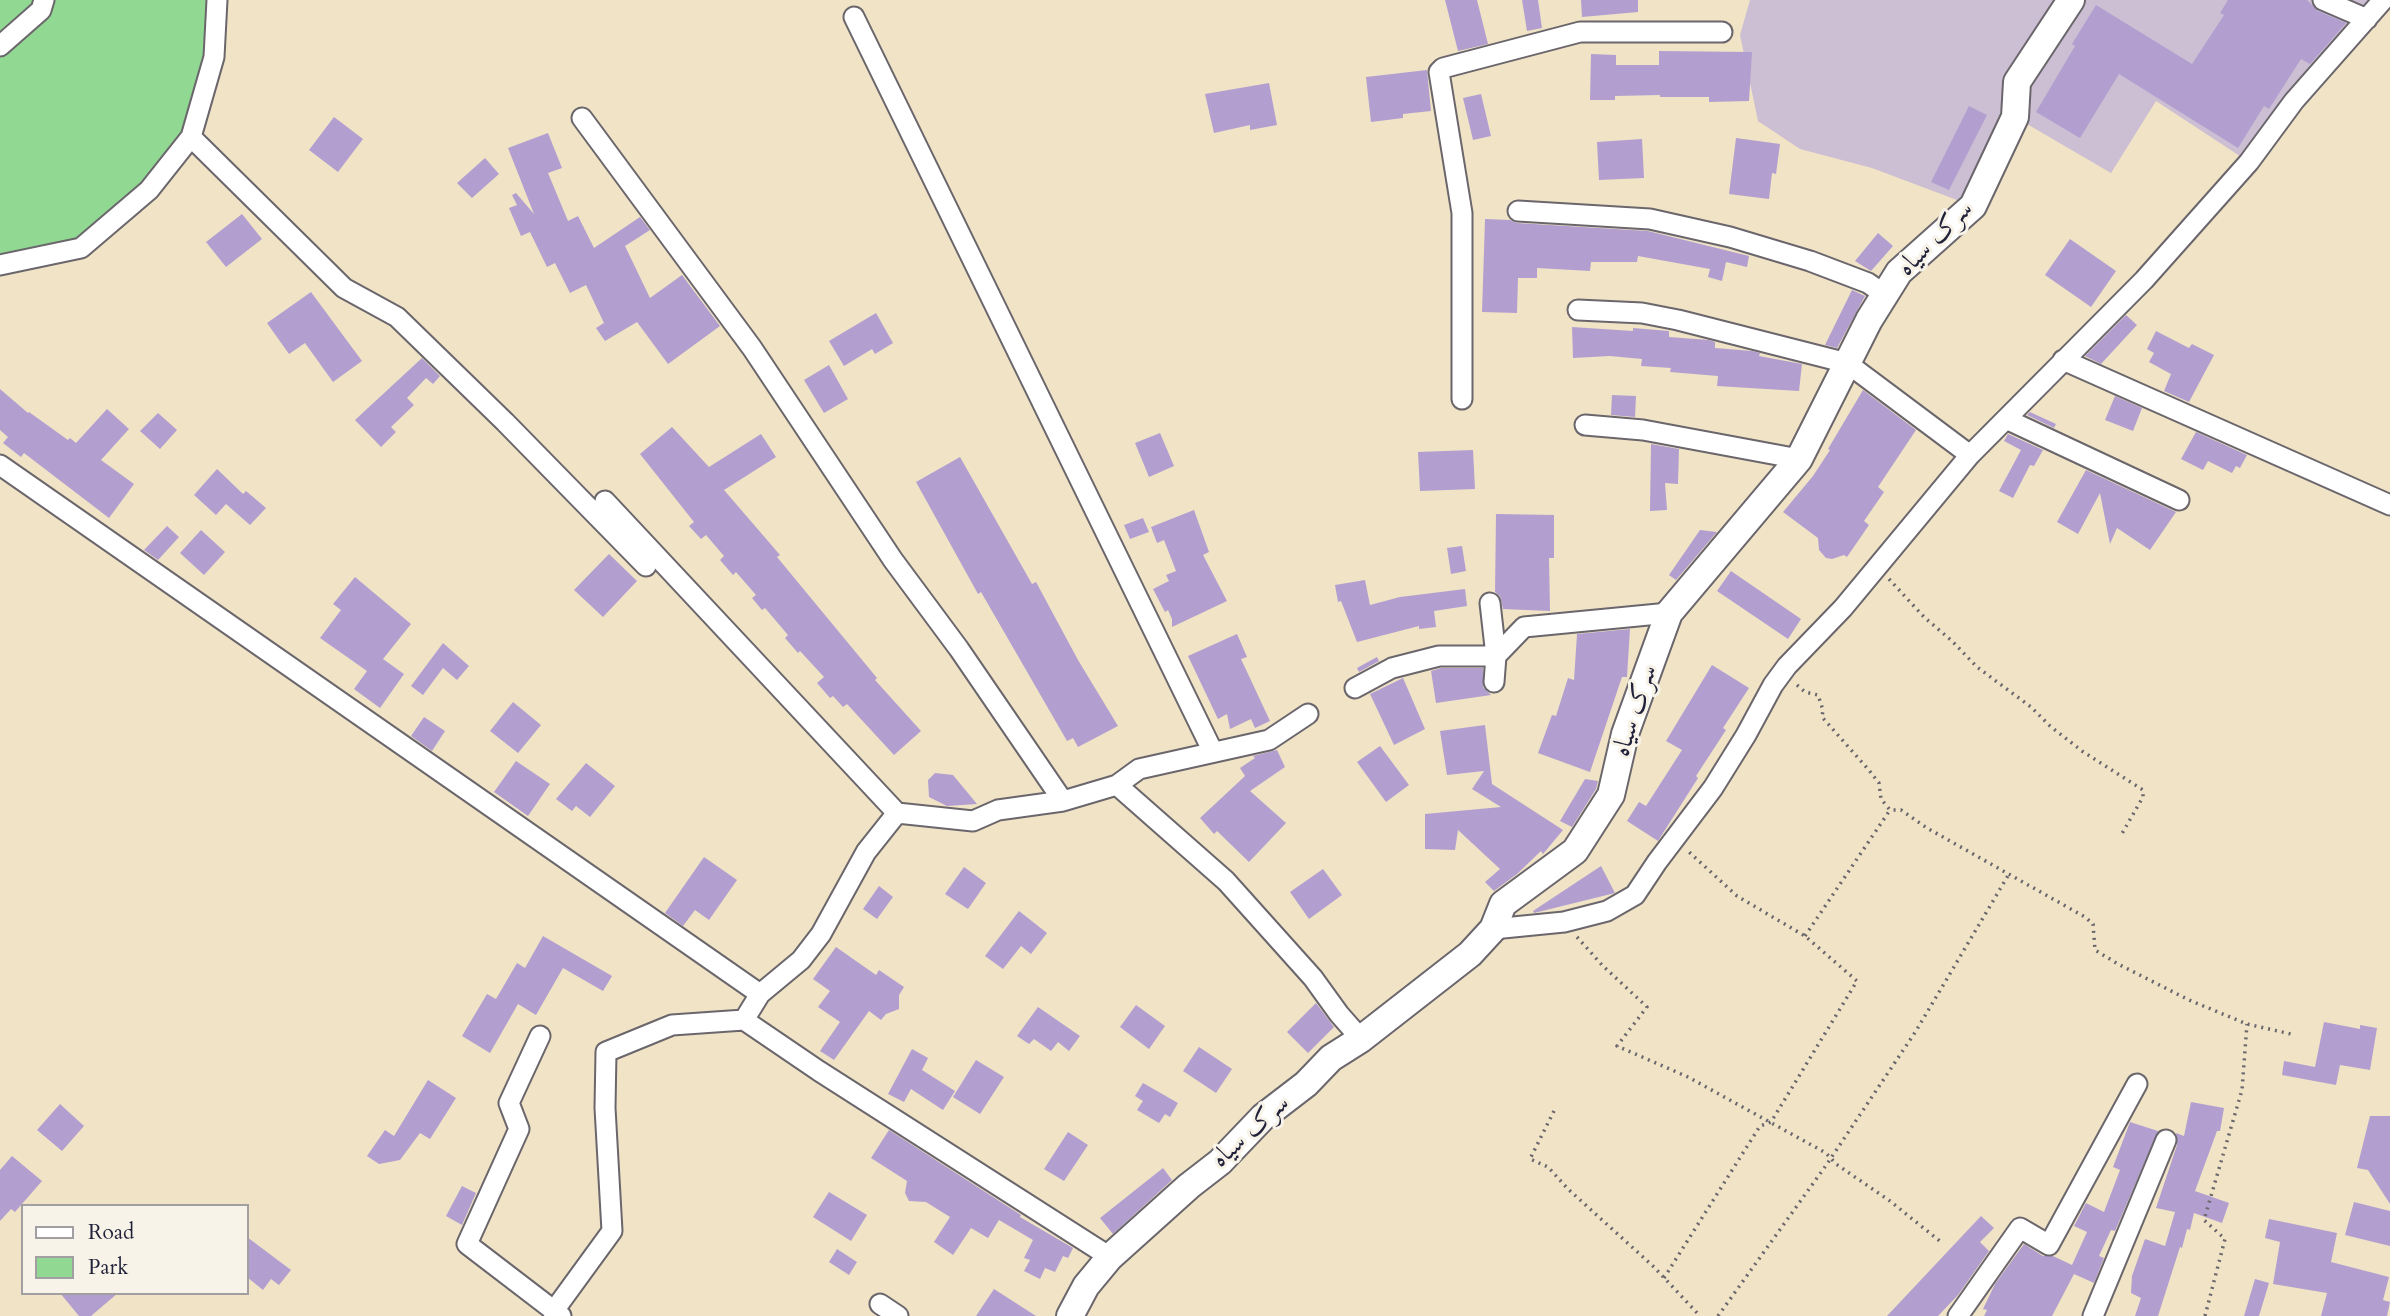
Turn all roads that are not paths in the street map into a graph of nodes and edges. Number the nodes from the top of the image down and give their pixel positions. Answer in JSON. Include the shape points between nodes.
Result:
{"nodes":[{"id":1,"x":44,"y":0,"type":"edge"},
{"id":2,"x":217,"y":0,"type":"edge"},
{"id":3,"x":2071,"y":0,"type":"edge"},
{"id":4,"x":2323,"y":0,"type":"edge"},
{"id":5,"x":2383,"y":0,"type":"edge"},
{"id":6,"x":854,"y":18,"type":"dead end"},
{"id":7,"x":2367,"y":19,"type":"junction"},
{"id":8,"x":1721,"y":32,"type":"dead end"},
{"id":9,"x":0,"y":46,"type":"edge"},
{"id":10,"x":582,"y":118,"type":"dead end"},
{"id":11,"x":191,"y":137,"type":"junction"},
{"id":12,"x":1518,"y":211,"type":"dead end"},
{"id":13,"x":0,"y":265,"type":"edge"},
{"id":14,"x":1885,"y":295,"type":"junction"},
{"id":15,"x":1578,"y":310,"type":"dead end"},
{"id":16,"x":2063,"y":360,"type":"junction"},
{"id":17,"x":1847,"y":363,"type":"junction"},
{"id":18,"x":1462,"y":399,"type":"dead end"},
{"id":19,"x":2006,"y":419,"type":"junction"},
{"id":20,"x":1584,"y":425,"type":"dead end"},
{"id":21,"x":1970,"y":455,"type":"junction"},
{"id":22,"x":1799,"y":459,"type":"junction"},
{"id":23,"x":0,"y":465,"type":"edge"},
{"id":24,"x":2179,"y":500,"type":"dead end"},
{"id":25,"x":605,"y":502,"type":"dead end"},
{"id":26,"x":2390,"y":505,"type":"edge"},
{"id":27,"x":646,"y":566,"type":"dead end"},
{"id":28,"x":1490,"y":603,"type":"dead end"},
{"id":29,"x":1669,"y":612,"type":"junction"},
{"id":30,"x":1496,"y":656,"type":"junction"},
{"id":31,"x":1494,"y":682,"type":"dead end"},
{"id":32,"x":1355,"y":688,"type":"dead end"},
{"id":33,"x":1308,"y":714,"type":"dead end"},
{"id":34,"x":1213,"y":752,"type":"junction"},
{"id":35,"x":1116,"y":785,"type":"junction"},
{"id":36,"x":1063,"y":801,"type":"junction"},
{"id":37,"x":897,"y":813,"type":"junction"},
{"id":38,"x":1493,"y":929,"type":"junction"},
{"id":39,"x":760,"y":994,"type":"junction"},
{"id":40,"x":744,"y":1020,"type":"junction"},
{"id":41,"x":540,"y":1035,"type":"dead end"},
{"id":42,"x":1361,"y":1039,"type":"junction"},
{"id":43,"x":2137,"y":1084,"type":"dead end"},
{"id":44,"x":2165,"y":1140,"type":"dead end"},
{"id":45,"x":1110,"y":1257,"type":"junction"},
{"id":46,"x":880,"y":1304,"type":"dead end"},
{"id":47,"x":557,"y":1314,"type":"edge"},
{"id":48,"x":898,"y":1316,"type":"edge"},
{"id":49,"x":1070,"y":1316,"type":"edge"},
{"id":50,"x":1958,"y":1316,"type":"edge"},
{"id":51,"x":2093,"y":1316,"type":"edge"}],
"edges":[{"from":1,"to":9,"type":"street","via":[[41,10]]},
{"from":2,"to":11,"type":"street","via":[[214,57]]},
{"from":3,"to":14,"type":"street","name":"سرک سیاه","via":[[2017,82],[2015,117],[1973,206],[1899,272]]},
{"from":4,"to":7,"type":"street"},
{"from":5,"to":7,"type":"street"},
{"from":6,"to":34,"type":"street"},
{"from":7,"to":16,"type":"street","via":[[2144,280]]},
{"from":8,"to":18,"type":"street","via":[[1580,32],[1439,72],[1462,213]]},
{"from":10,"to":36,"type":"street","via":[[752,348],[893,560]]},
{"from":11,"to":13,"type":"street","via":[[149,190],[81,248]]},
{"from":11,"to":27,"type":"street","via":[[344,288],[397,317]]},
{"from":12,"to":14,"type":"street","via":[[1650,219],[1730,237],[1845,274]]},
{"from":14,"to":17,"type":"street","name":"سرک سیاه"},
{"from":15,"to":17,"type":"street","via":[[1678,320]]},
{"from":16,"to":19,"type":"street"},
{"from":16,"to":26,"type":"street"},
{"from":17,"to":21,"type":"street"},
{"from":17,"to":22,"type":"street","name":"سرک سیاه"},
{"from":19,"to":21,"type":"street"},
{"from":19,"to":24,"type":"street"},
{"from":20,"to":22,"type":"street","via":[[1643,430]]},
{"from":21,"to":38,"type":"street","via":[[1843,608],[1787,666],[1713,788],[1635,895],[1607,911],[1564,922]]},
{"from":22,"to":29,"type":"street","name":"سرک سیاه"},
{"from":23,"to":39,"type":"street"},
{"from":25,"to":37,"type":"street"},
{"from":28,"to":30,"type":"street"},
{"from":29,"to":30,"type":"street","via":[[1524,627]]},
{"from":29,"to":38,"type":"street","name":"سرک سیاه","via":[[1625,734],[1611,795],[1575,851],[1503,904]]},
{"from":30,"to":31,"type":"street"},
{"from":30,"to":32,"type":"street","via":[[1439,656],[1392,668]]},
{"from":33,"to":34,"type":"street","via":[[1269,740]]},
{"from":34,"to":35,"type":"street","via":[[1139,769]]},
{"from":35,"to":36,"type":"street"},
{"from":35,"to":42,"type":"street","via":[[1226,881]]},
{"from":36,"to":37,"type":"street","via":[[998,810],[973,821]]},
{"from":37,"to":39,"type":"street","via":[[866,852],[821,934],[801,960]]},
{"from":38,"to":42,"type":"street","name":"سرک سیاه","via":[[1471,954]]},
{"from":39,"to":40,"type":"street"},
{"from":40,"to":45,"type":"street"},
{"from":40,"to":47,"type":"street","via":[[672,1025],[606,1052],[612,1230]]},
{"from":41,"to":47,"type":"street","via":[[509,1103],[519,1129],[467,1244]]},
{"from":42,"to":45,"type":"street","name":"سرک سیاه","via":[[1331,1058],[1263,1117],[1220,1162]]},
{"from":43,"to":50,"type":"street","via":[[2049,1245],[2020,1228]]},
{"from":44,"to":51,"type":"street"},
{"from":45,"to":49,"type":"street","name":"سرک سیاه","via":[[1086,1286]]},
{"from":46,"to":48,"type":"street"}]}
